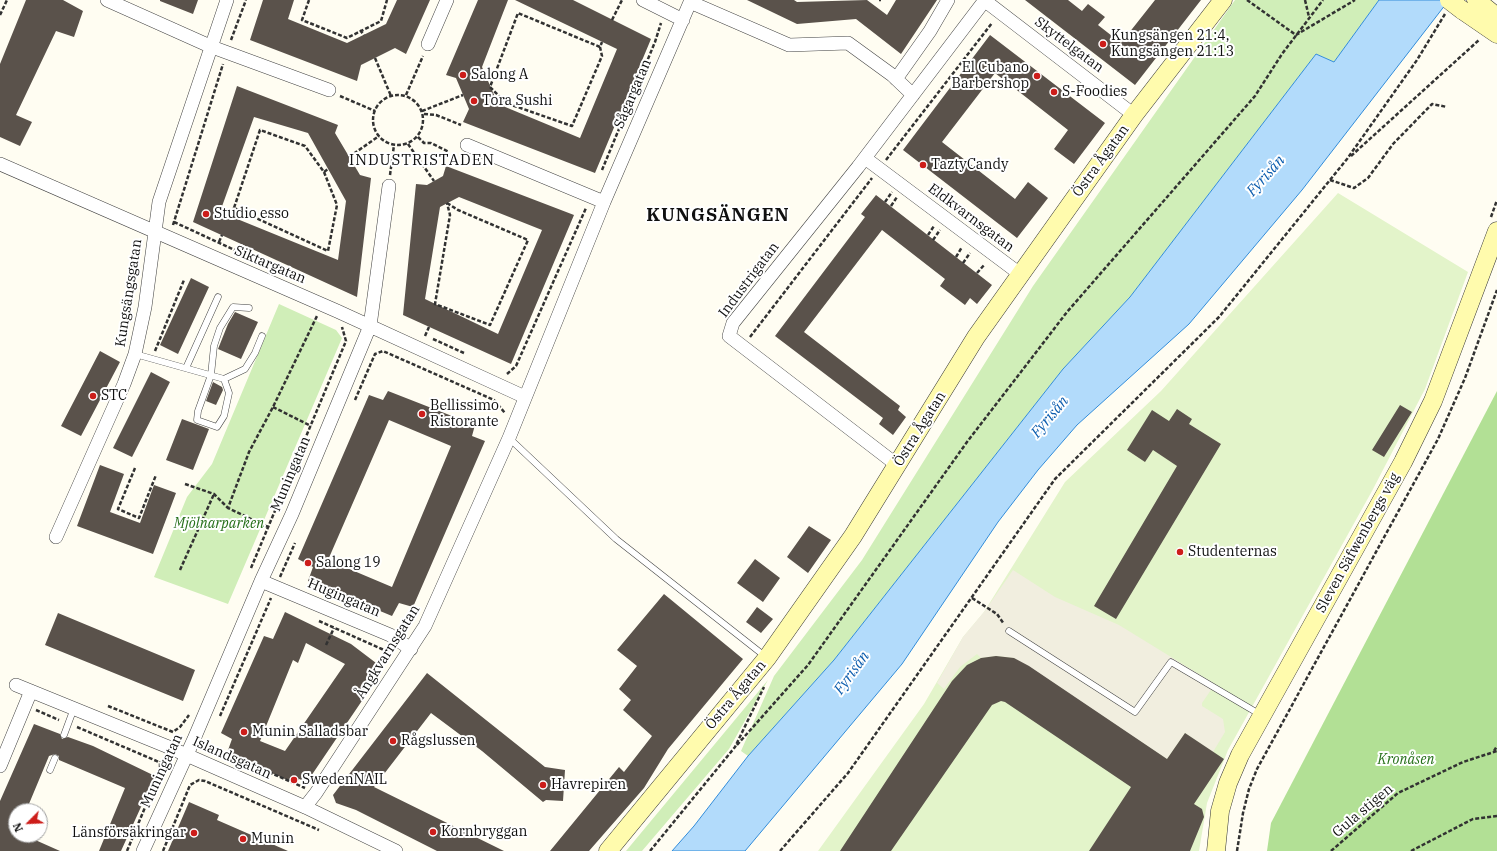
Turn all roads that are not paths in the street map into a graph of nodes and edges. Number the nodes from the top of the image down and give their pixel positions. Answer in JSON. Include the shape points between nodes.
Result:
{"nodes":[{"id":1,"x":107,"y":0,"type":"edge"},
{"id":2,"x":227,"y":0,"type":"edge"},
{"id":3,"x":447,"y":0,"type":"edge"},
{"id":4,"x":644,"y":0,"type":"edge"},
{"id":5,"x":948,"y":0,"type":"edge"},
{"id":6,"x":985,"y":0,"type":"edge"},
{"id":7,"x":1223,"y":0,"type":"edge"},
{"id":8,"x":691,"y":1,"type":"edge"},
{"id":9,"x":1458,"y":6,"type":"edge"},
{"id":10,"x":1497,"y":17,"type":"edge"},
{"id":11,"x":683,"y":20,"type":"junction"},
{"id":12,"x":1490,"y":35,"type":"edge"},
{"id":13,"x":428,"y":44,"type":"road end"},
{"id":14,"x":212,"y":47,"type":"junction"},
{"id":15,"x":896,"y":79,"type":"junction"},
{"id":16,"x":329,"y":90,"type":"road end"},
{"id":17,"x":913,"y":95,"type":"junction"},
{"id":18,"x":1134,"y":115,"type":"junction"},
{"id":19,"x":467,"y":145,"type":"dead end"},
{"id":20,"x":865,"y":158,"type":"junction"},
{"id":21,"x":0,"y":164,"type":"edge"},
{"id":22,"x":389,"y":186,"type":"road end"},
{"id":23,"x":604,"y":202,"type":"junction"},
{"id":24,"x":1497,"y":231,"type":"edge"},
{"id":25,"x":155,"y":232,"type":"junction"},
{"id":26,"x":1020,"y":274,"type":"junction"},
{"id":27,"x":218,"y":296,"type":"dead end"},
{"id":28,"x":249,"y":308,"type":"dead end"},
{"id":29,"x":370,"y":326,"type":"junction"},
{"id":30,"x":262,"y":336,"type":"dead end"},
{"id":31,"x":135,"y":354,"type":"junction"},
{"id":32,"x":186,"y":368,"type":"junction"},
{"id":33,"x":211,"y":375,"type":"junction"},
{"id":34,"x":224,"y":379,"type":"junction"},
{"id":35,"x":525,"y":397,"type":"junction"},
{"id":36,"x":509,"y":438,"type":"junction"},
{"id":37,"x":897,"y":465,"type":"junction"},
{"id":38,"x":56,"y":537,"type":"dead end"},
{"id":39,"x":261,"y":581,"type":"junction"},
{"id":40,"x":1009,"y":631,"type":"road end"},
{"id":41,"x":411,"y":650,"type":"junction"},
{"id":42,"x":767,"y":658,"type":"junction"},
{"id":43,"x":16,"y":685,"type":"dead end"},
{"id":44,"x":31,"y":691,"type":"junction"},
{"id":45,"x":74,"y":708,"type":"junction"},
{"id":46,"x":1261,"y":715,"type":"junction"},
{"id":47,"x":64,"y":735,"type":"dead end"},
{"id":48,"x":186,"y":755,"type":"junction"},
{"id":49,"x":55,"y":758,"type":"dead end"},
{"id":50,"x":0,"y":766,"type":"edge"},
{"id":51,"x":50,"y":770,"type":"dead end"},
{"id":52,"x":305,"y":807,"type":"junction"},
{"id":53,"x":143,"y":851,"type":"edge"},
{"id":54,"x":396,"y":851,"type":"edge"},
{"id":55,"x":608,"y":851,"type":"edge"},
{"id":56,"x":1216,"y":851,"type":"edge"}],
"edges":[{"from":1,"to":14,"type":"street"},
{"from":2,"to":14,"type":"street","name":"Kungsängsgatan"},
{"from":3,"to":13,"type":"street"},
{"from":4,"to":11,"type":"street"},
{"from":5,"to":15,"type":"street","via":[[930,31]]},
{"from":6,"to":17,"type":"street","name":"Industrigatan"},
{"from":6,"to":18,"type":"street","name":"Skyttelgatan"},
{"from":7,"to":18,"type":"street","name":"Östra Ågatan"},
{"from":8,"to":11,"type":"street","name":"Sågargatan"},
{"from":8,"to":15,"type":"street","via":[[789,45],[848,43]]},
{"from":9,"to":10,"type":"street"},
{"from":9,"to":12,"type":"street"},
{"from":11,"to":23,"type":"street","name":"Sågargatan"},
{"from":14,"to":16,"type":"street"},
{"from":14,"to":25,"type":"street","name":"Kungsängsgatan","via":[[159,202]]},
{"from":15,"to":17,"type":"street"},
{"from":17,"to":20,"type":"street","name":"Industrigatan"},
{"from":18,"to":26,"type":"street","name":"Östra Ågatan"},
{"from":19,"to":23,"type":"street"},
{"from":20,"to":26,"type":"street","name":"Eldkvarnsgatan"},
{"from":20,"to":37,"type":"street","name":"Industrigatan","via":[[733,323],[729,336]]},
{"from":21,"to":25,"type":"street","name":"Siktargatan"},
{"from":22,"to":29,"type":"street","name":"Muningatan"},
{"from":23,"to":35,"type":"street","name":"Sågargatan"},
{"from":24,"to":46,"type":"street","name":"Sleven Säfwenbergs väg","via":[[1433,402],[1403,462]]},
{"from":25,"to":29,"type":"street","name":"Siktargatan"},
{"from":25,"to":31,"type":"street","name":"Kungsängsgatan","via":[[145,307]]},
{"from":26,"to":37,"type":"street","name":"Östra Ågatan","via":[[976,337]]},
{"from":27,"to":32,"type":"lane"},
{"from":28,"to":33,"type":"lane","via":[[233,307],[228,315],[214,346]]},
{"from":29,"to":35,"type":"street","name":"Siktargatan"},
{"from":29,"to":39,"type":"street","name":"Muningatan","via":[[292,514]]},
{"from":30,"to":34,"type":"lane","via":[[245,369]]},
{"from":31,"to":32,"type":"lane"},
{"from":31,"to":38,"type":"street","name":"Kungsängsgatan"},
{"from":32,"to":33,"type":"lane"},
{"from":33,"to":34,"type":"lane"},
{"from":33,"to":34,"type":"lane","via":[[198,410],[197,420],[210,426],[217,426],[224,416],[229,393]]},
{"from":35,"to":36,"type":"street","name":"Ångkvarnsgatan"},
{"from":36,"to":41,"type":"street","name":"Ångkvarnsgatan","via":[[425,626]]},
{"from":36,"to":42,"type":"lane","via":[[616,540]]},
{"from":37,"to":42,"type":"street","name":"Östra Ågatan","via":[[854,536]]},
{"from":39,"to":41,"type":"street","name":"Hugingatan","via":[[274,593],[390,634]]},
{"from":39,"to":48,"type":"street","name":"Muningatan"},
{"from":40,"to":46,"type":"lane","via":[[1135,712],[1171,662]]},
{"from":41,"to":52,"type":"street","name":"Ångkvarnsgatan"},
{"from":42,"to":55,"type":"street","name":"Östra Ågatan"},
{"from":43,"to":44,"type":"street","name":"Islandsgatan"},
{"from":44,"to":45,"type":"street","name":"Islandsgatan"},
{"from":44,"to":50,"type":"street"},
{"from":45,"to":47,"type":"lane"},
{"from":45,"to":48,"type":"street","name":"Islandsgatan"},
{"from":46,"to":56,"type":"street","name":"Sleven Säfwenbergs väg","via":[[1228,783],[1220,810]]},
{"from":48,"to":52,"type":"street","name":"Islandsgatan"},
{"from":48,"to":53,"type":"street","name":"Muningatan"},
{"from":49,"to":51,"type":"lane"},
{"from":52,"to":54,"type":"street","name":"Islandsgatan"}]}
